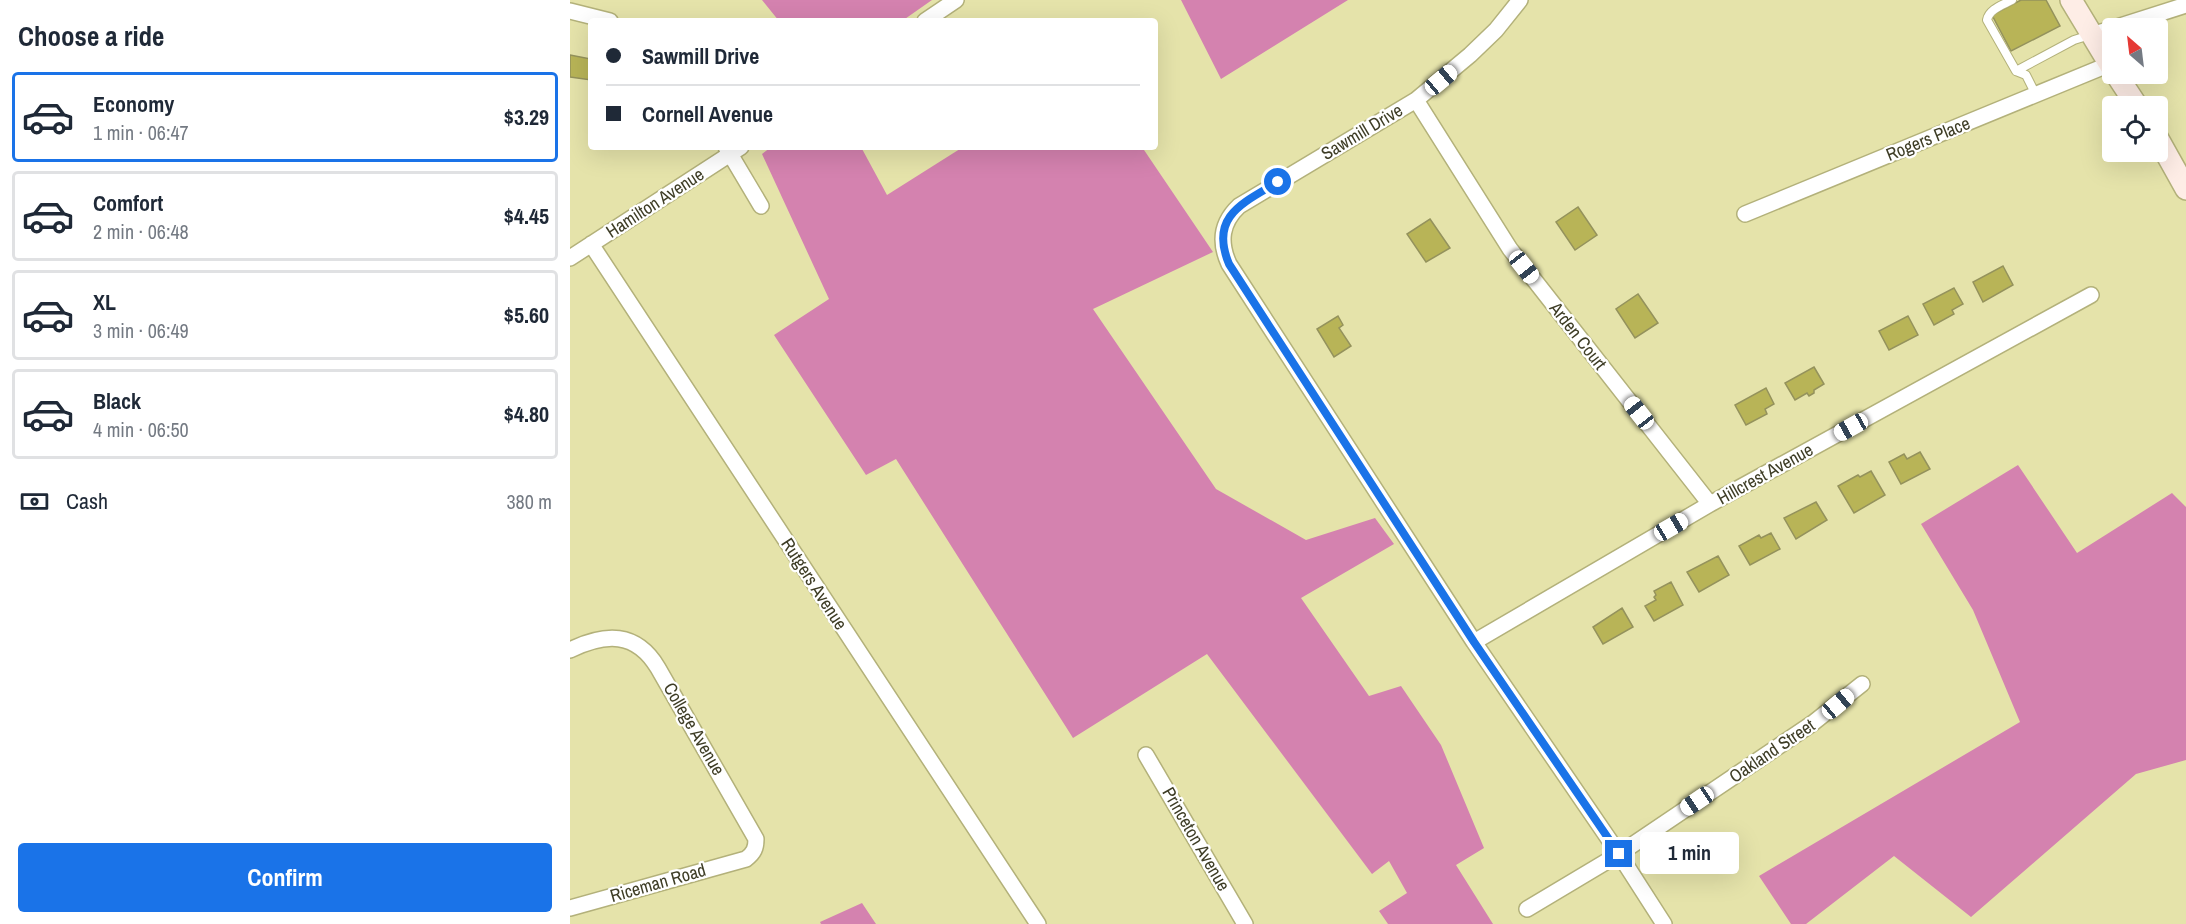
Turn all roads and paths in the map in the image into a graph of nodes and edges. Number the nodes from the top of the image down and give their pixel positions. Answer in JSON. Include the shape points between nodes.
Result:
{"nodes":[{"id":1,"x":956,"y":0,"type":"edge"},
{"id":2,"x":1520,"y":0,"type":"edge"},
{"id":3,"x":2012,"y":0,"type":"edge"},
{"id":4,"x":2072,"y":0,"type":"edge"},
{"id":5,"x":2186,"y":5,"type":"edge"},
{"id":6,"x":570,"y":11,"type":"edge"},
{"id":7,"x":598,"y":18,"type":"edge"},
{"id":8,"x":929,"y":18,"type":"edge"},
{"id":9,"x":2092,"y":35,"type":"junction"},
{"id":10,"x":2102,"y":51,"type":"edge"},
{"id":11,"x":2016,"y":71,"type":"junction"},
{"id":12,"x":2102,"y":72,"type":"edge"},
{"id":13,"x":2036,"y":95,"type":"junction"},
{"id":14,"x":1416,"y":100,"type":"junction"},
{"id":15,"x":732,"y":150,"type":"edge"},
{"id":16,"x":733,"y":150,"type":"edge"},
{"id":17,"x":2168,"y":157,"type":"edge"},
{"id":18,"x":2186,"y":189,"type":"edge"},
{"id":19,"x":761,"y":206,"type":"dead end"},
{"id":20,"x":1745,"y":214,"type":"dead end"},
{"id":21,"x":591,"y":244,"type":"junction"},
{"id":22,"x":570,"y":258,"type":"edge"},
{"id":23,"x":2091,"y":295,"type":"dead end"},
{"id":24,"x":1710,"y":504,"type":"junction"},
{"id":25,"x":1474,"y":642,"type":"junction"},
{"id":26,"x":570,"y":650,"type":"edge"},
{"id":27,"x":1862,"y":684,"type":"dead end"},
{"id":28,"x":1146,"y":755,"type":"dead end"},
{"id":29,"x":1619,"y":854,"type":"junction"},
{"id":30,"x":746,"y":859,"type":"joint"},
{"id":31,"x":570,"y":908,"type":"edge"},
{"id":32,"x":1527,"y":909,"type":"dead end"},
{"id":33,"x":1038,"y":924,"type":"edge"},
{"id":34,"x":1245,"y":924,"type":"edge"},
{"id":35,"x":1664,"y":924,"type":"edge"}],
"edges":[{"from":1,"to":8,"type":"street"},
{"from":2,"to":14,"type":"street","name":"Sawmill Drive","via":[[1496,30]]},
{"from":3,"to":11,"type":"lane","via":[[1988,15],[1987,20]]},
{"from":4,"to":9,"type":"main road"},
{"from":5,"to":9,"type":"street"},
{"from":6,"to":7,"type":"street"},
{"from":9,"to":10,"type":"main road"},
{"from":9,"to":11,"type":"lane","via":[[2074,40]]},
{"from":11,"to":13,"type":"lane","via":[[2026,75]]},
{"from":12,"to":13,"type":"street","name":"Rogers Place"},
{"from":13,"to":20,"type":"street","name":"Rogers Place"},
{"from":14,"to":24,"type":"street","name":"Arden Court","via":[[1510,249]]},
{"from":14,"to":25,"type":"street","name":"Sawmill Drive","via":[[1239,206],[1225,224],[1223,251]]},
{"from":15,"to":21,"type":"street","name":"Hamilton Avenue"},
{"from":16,"to":19,"type":"street"},
{"from":17,"to":18,"type":"main road"},
{"from":21,"to":22,"type":"street","name":"Hamilton Avenue"},
{"from":21,"to":33,"type":"street","name":"Rutgers Avenue"},
{"from":23,"to":24,"type":"street","name":"Hillcrest Avenue"},
{"from":24,"to":25,"type":"street","name":"Hillcrest Avenue"},
{"from":25,"to":29,"type":"street","name":"Sawmill Drive"},
{"from":26,"to":30,"type":"street","name":"College Avenue","via":[[602,637],[625,639],[653,659],[753,832],[756,847]]},
{"from":27,"to":29,"type":"street","name":"Oakland Street","via":[[1813,723]]},
{"from":28,"to":34,"type":"street","name":"Princeton Avenue"},
{"from":29,"to":32,"type":"street","name":"Oakland Street"},
{"from":29,"to":35,"type":"street","name":"Sawmill Drive"},
{"from":30,"to":31,"type":"street","name":"Riceman Road"}]}
